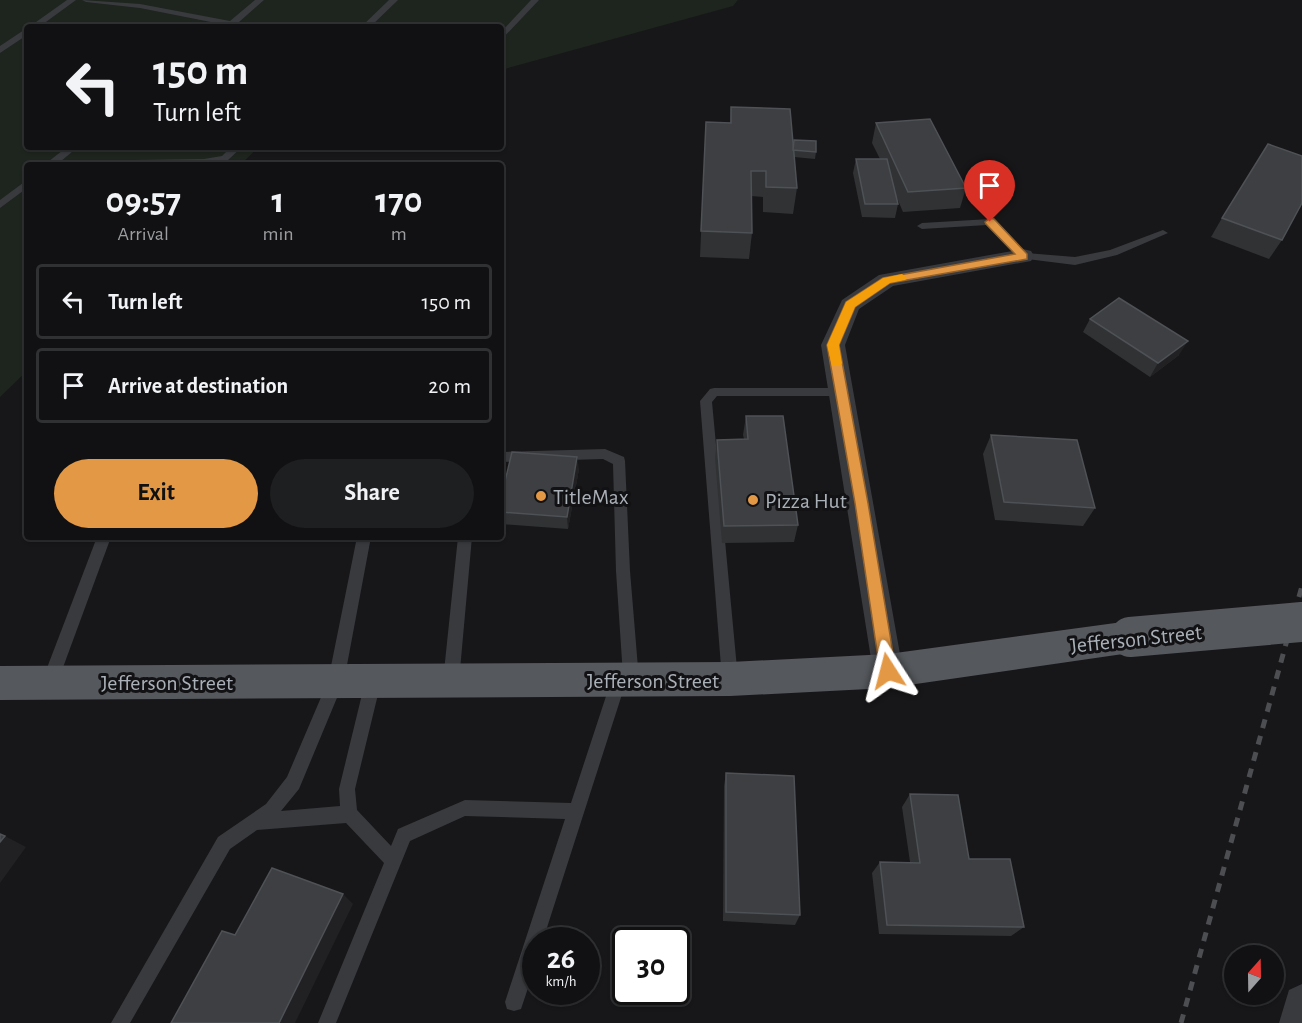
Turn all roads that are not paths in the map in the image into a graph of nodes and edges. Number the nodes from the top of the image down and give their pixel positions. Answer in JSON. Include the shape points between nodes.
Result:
{"nodes":[{"id":1,"x":72,"y":0,"type":"edge"},
{"id":2,"x":86,"y":0,"type":"edge"},
{"id":3,"x":260,"y":0,"type":"edge"},
{"id":4,"x":394,"y":0,"type":"edge"},
{"id":5,"x":535,"y":0,"type":"edge"},
{"id":6,"x":37,"y":24,"type":"edge"},
{"id":7,"x":225,"y":24,"type":"edge"},
{"id":8,"x":231,"y":24,"type":"edge"},
{"id":9,"x":368,"y":24,"type":"edge"},
{"id":10,"x":24,"y":33,"type":"edge"},
{"id":11,"x":504,"y":35,"type":"edge"},
{"id":12,"x":0,"y":50,"type":"edge"},
{"id":13,"x":69,"y":150,"type":"edge"},
{"id":14,"x":234,"y":150,"type":"edge"},
{"id":15,"x":54,"y":162,"type":"edge"},
{"id":16,"x":204,"y":162,"type":"edge"},
{"id":17,"x":24,"y":185,"type":"edge"},
{"id":18,"x":0,"y":205,"type":"edge"},
{"id":19,"x":922,"y":226,"type":"dead end"},
{"id":20,"x":1162,"y":233,"type":"dead end"},
{"id":21,"x":1023,"y":256,"type":"junction"},
{"id":22,"x":841,"y":392,"type":"junction"},
{"id":23,"x":504,"y":457,"type":"edge"},
{"id":24,"x":103,"y":540,"type":"edge"},
{"id":25,"x":363,"y":540,"type":"edge"},
{"id":26,"x":465,"y":540,"type":"edge"},
{"id":27,"x":1302,"y":622,"type":"edge"},
{"id":28,"x":888,"y":671,"type":"junction"},
{"id":29,"x":729,"y":679,"type":"junction"},
{"id":30,"x":374,"y":680,"type":"junction"},
{"id":31,"x":625,"y":680,"type":"junction"},
{"id":32,"x":336,"y":681,"type":"junction"},
{"id":33,"x":451,"y":681,"type":"junction"},
{"id":34,"x":0,"y":683,"type":"edge"},
{"id":35,"x":50,"y":683,"type":"junction"},
{"id":36,"x":577,"y":811,"type":"junction"},
{"id":37,"x":349,"y":814,"type":"junction"},
{"id":38,"x":253,"y":823,"type":"junction"},
{"id":39,"x":393,"y":860,"type":"junction"},
{"id":40,"x":514,"y":1002,"type":"dead end"},
{"id":41,"x":1302,"y":1003,"type":"edge"},
{"id":42,"x":120,"y":1023,"type":"edge"},
{"id":43,"x":327,"y":1023,"type":"edge"},
{"id":44,"x":1298,"y":1023,"type":"edge"}],
"edges":[{"from":1,"to":6,"type":"lane"},
{"from":2,"to":7,"type":"lane","via":[[140,6]]},
{"from":3,"to":8,"type":"lane"},
{"from":4,"to":9,"type":"lane"},
{"from":5,"to":11,"type":"lane"},
{"from":10,"to":12,"type":"lane"},
{"from":13,"to":15,"type":"lane"},
{"from":14,"to":16,"type":"lane","via":[[225,158]]},
{"from":17,"to":18,"type":"lane"},
{"from":19,"to":21,"type":"lane","via":[[990,222]]},
{"from":20,"to":21,"type":"lane","via":[[1113,253],[1075,261]]},
{"from":21,"to":22,"type":"street","via":[[887,280],[850,304],[833,345]]},
{"from":22,"to":28,"type":"street"},
{"from":22,"to":29,"type":"lane","via":[[714,392],[706,401]]},
{"from":23,"to":31,"type":"lane","via":[[605,454],[619,461]]},
{"from":24,"to":35,"type":"lane"},
{"from":25,"to":32,"type":"lane"},
{"from":26,"to":33,"type":"lane"},
{"from":27,"to":28,"type":"main road","name":"Jefferson Street","bridge":true,"via":[[1130,637]]},
{"from":28,"to":29,"type":"main road","name":"Jefferson Street"},
{"from":29,"to":31,"type":"main road","name":"Jefferson Street"},
{"from":30,"to":32,"type":"main road","name":"Jefferson Street"},
{"from":30,"to":33,"type":"main road","name":"Jefferson Street"},
{"from":30,"to":37,"type":"lane","via":[[347,789]]},
{"from":31,"to":33,"type":"main road","name":"Jefferson Street"},
{"from":31,"to":36,"type":"lane"},
{"from":32,"to":35,"type":"main road","name":"Jefferson Street"},
{"from":32,"to":38,"type":"lane","via":[[293,783],[272,810]]},
{"from":34,"to":35,"type":"main road","name":"Jefferson Street"},
{"from":36,"to":39,"type":"lane","via":[[465,808],[404,835]]},
{"from":36,"to":40,"type":"lane"},
{"from":37,"to":38,"type":"lane"},
{"from":37,"to":39,"type":"lane"},
{"from":38,"to":42,"type":"lane","via":[[224,843]]},
{"from":39,"to":43,"type":"lane"},
{"from":41,"to":44,"type":"street"}]}
